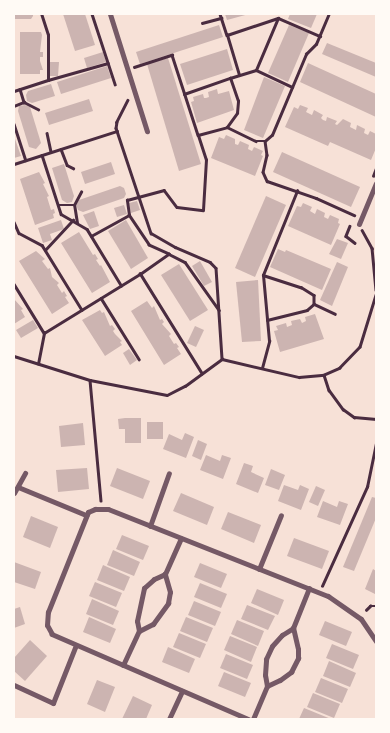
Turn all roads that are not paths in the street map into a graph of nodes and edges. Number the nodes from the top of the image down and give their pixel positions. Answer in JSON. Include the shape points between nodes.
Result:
{"nodes":[{"id":1,"x":110,"y":14,"type":"edge"},
{"id":2,"x":147,"y":131,"type":"dead end"},
{"id":3,"x":376,"y":183,"type":"edge"},
{"id":4,"x":360,"y":221,"type":"road end"},
{"id":5,"x":26,"y":473,"type":"dead end"},
{"id":6,"x":170,"y":473,"type":"dead end"},
{"id":7,"x":18,"y":487,"type":"junction"},
{"id":8,"x":14,"y":494,"type":"edge"},
{"id":9,"x":86,"y":515,"type":"junction"},
{"id":10,"x":281,"y":515,"type":"dead end"},
{"id":11,"x":150,"y":526,"type":"junction"},
{"id":12,"x":181,"y":538,"type":"junction"},
{"id":13,"x":259,"y":569,"type":"junction"},
{"id":14,"x":165,"y":574,"type":"junction"},
{"id":15,"x":309,"y":588,"type":"junction"},
{"id":16,"x":293,"y":628,"type":"junction"},
{"id":17,"x":139,"y":631,"type":"junction"},
{"id":18,"x":376,"y":641,"type":"edge"},
{"id":19,"x":76,"y":645,"type":"junction"},
{"id":20,"x":123,"y":666,"type":"junction"},
{"id":21,"x":14,"y":685,"type":"edge"},
{"id":22,"x":267,"y":686,"type":"junction"},
{"id":23,"x":182,"y":691,"type":"junction"},
{"id":24,"x":168,"y":719,"type":"edge"},
{"id":25,"x":248,"y":719,"type":"edge"},
{"id":26,"x":253,"y":719,"type":"edge"}],
"edges":[{"from":1,"to":2,"type":"street"},
{"from":3,"to":4,"type":"street"},
{"from":5,"to":7,"type":"street"},
{"from":6,"to":11,"type":"street"},
{"from":7,"to":8,"type":"street"},
{"from":7,"to":9,"type":"street"},
{"from":9,"to":11,"type":"street","via":[[102,508]]},
{"from":9,"to":19,"type":"street","via":[[47,619],[52,634]]},
{"from":10,"to":13,"type":"street"},
{"from":11,"to":12,"type":"street"},
{"from":12,"to":13,"type":"street"},
{"from":12,"to":14,"type":"street"},
{"from":13,"to":15,"type":"street"},
{"from":14,"to":17,"type":"street","via":[[144,588],[136,621]]},
{"from":14,"to":17,"type":"street","via":[[170,592],[168,604],[153,624]]},
{"from":15,"to":16,"type":"street"},
{"from":15,"to":18,"type":"street","via":[[328,596],[361,619]]},
{"from":16,"to":22,"type":"street","via":[[282,635],[266,659],[264,675]]},
{"from":16,"to":22,"type":"street","via":[[298,658],[291,672]]},
{"from":17,"to":20,"type":"street"},
{"from":19,"to":20,"type":"street"},
{"from":19,"to":21,"type":"street","via":[[53,703]]},
{"from":20,"to":23,"type":"street"},
{"from":22,"to":26,"type":"street"},
{"from":23,"to":24,"type":"street"},
{"from":23,"to":25,"type":"street"}]}
